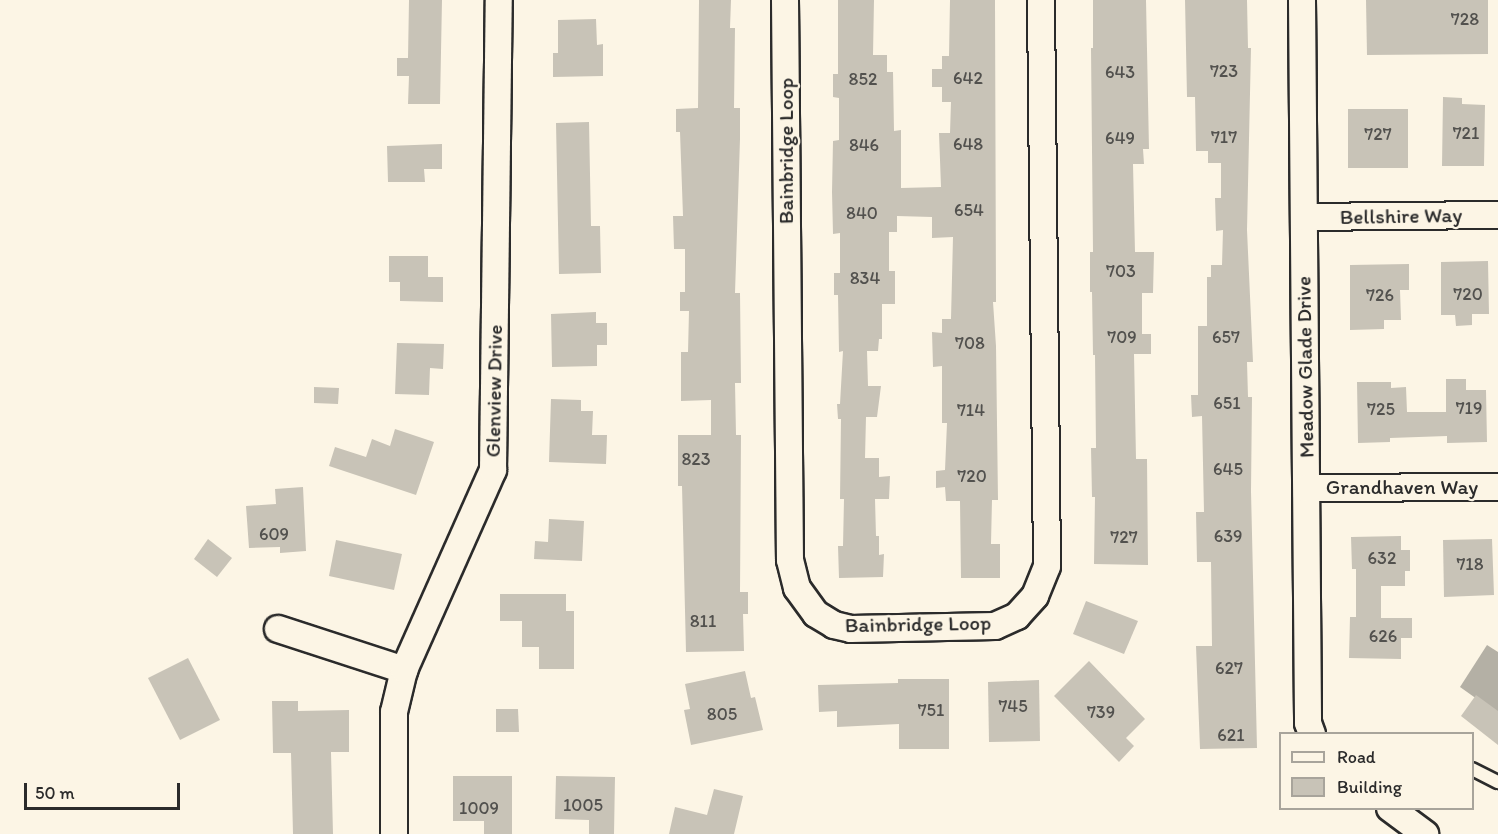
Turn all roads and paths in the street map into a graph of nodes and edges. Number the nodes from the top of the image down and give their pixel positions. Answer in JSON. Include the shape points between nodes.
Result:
{"nodes":[{"id":1,"x":500,"y":0,"type":"edge"},
{"id":2,"x":785,"y":0,"type":"edge"},
{"id":3,"x":1041,"y":0,"type":"edge"},
{"id":4,"x":1302,"y":0,"type":"edge"},
{"id":5,"x":1498,"y":215,"type":"edge"},
{"id":6,"x":1304,"y":217,"type":"junction"},
{"id":7,"x":1498,"y":487,"type":"edge"},
{"id":8,"x":1306,"y":488,"type":"junction"},
{"id":9,"x":278,"y":629,"type":"dead end"},
{"id":10,"x":404,"y":670,"type":"junction"},
{"id":11,"x":1311,"y":732,"type":"edge"},
{"id":12,"x":1474,"y":770,"type":"edge"},
{"id":13,"x":1498,"y":782,"type":"edge"},
{"id":14,"x":1392,"y":810,"type":"edge"},
{"id":15,"x":394,"y":834,"type":"edge"},
{"id":16,"x":1425,"y":834,"type":"edge"}],
"edges":[{"from":1,"to":10,"type":"street","name":"Glenview Drive","via":[[493,470]]},
{"from":2,"to":3,"type":"street","name":"Bainbridge Loop","via":[[790,560],[797,588],[816,614],[834,625],[851,629],[995,626],[1017,616],[1035,596],[1047,566]]},
{"from":4,"to":6,"type":"street","name":"Meadow Glade Drive"},
{"from":5,"to":6,"type":"street","name":"Bellshire Way"},
{"from":6,"to":8,"type":"street","name":"Meadow Glade Drive"},
{"from":7,"to":8,"type":"street","name":"Grandhaven Way"},
{"from":8,"to":11,"type":"street","name":"Meadow Glade Drive","via":[[1308,723]]},
{"from":9,"to":10,"type":"street"},
{"from":10,"to":15,"type":"street","name":"Glenview Drive","via":[[394,712]]},
{"from":12,"to":13,"type":"lane"},
{"from":14,"to":16,"type":"street"}]}
